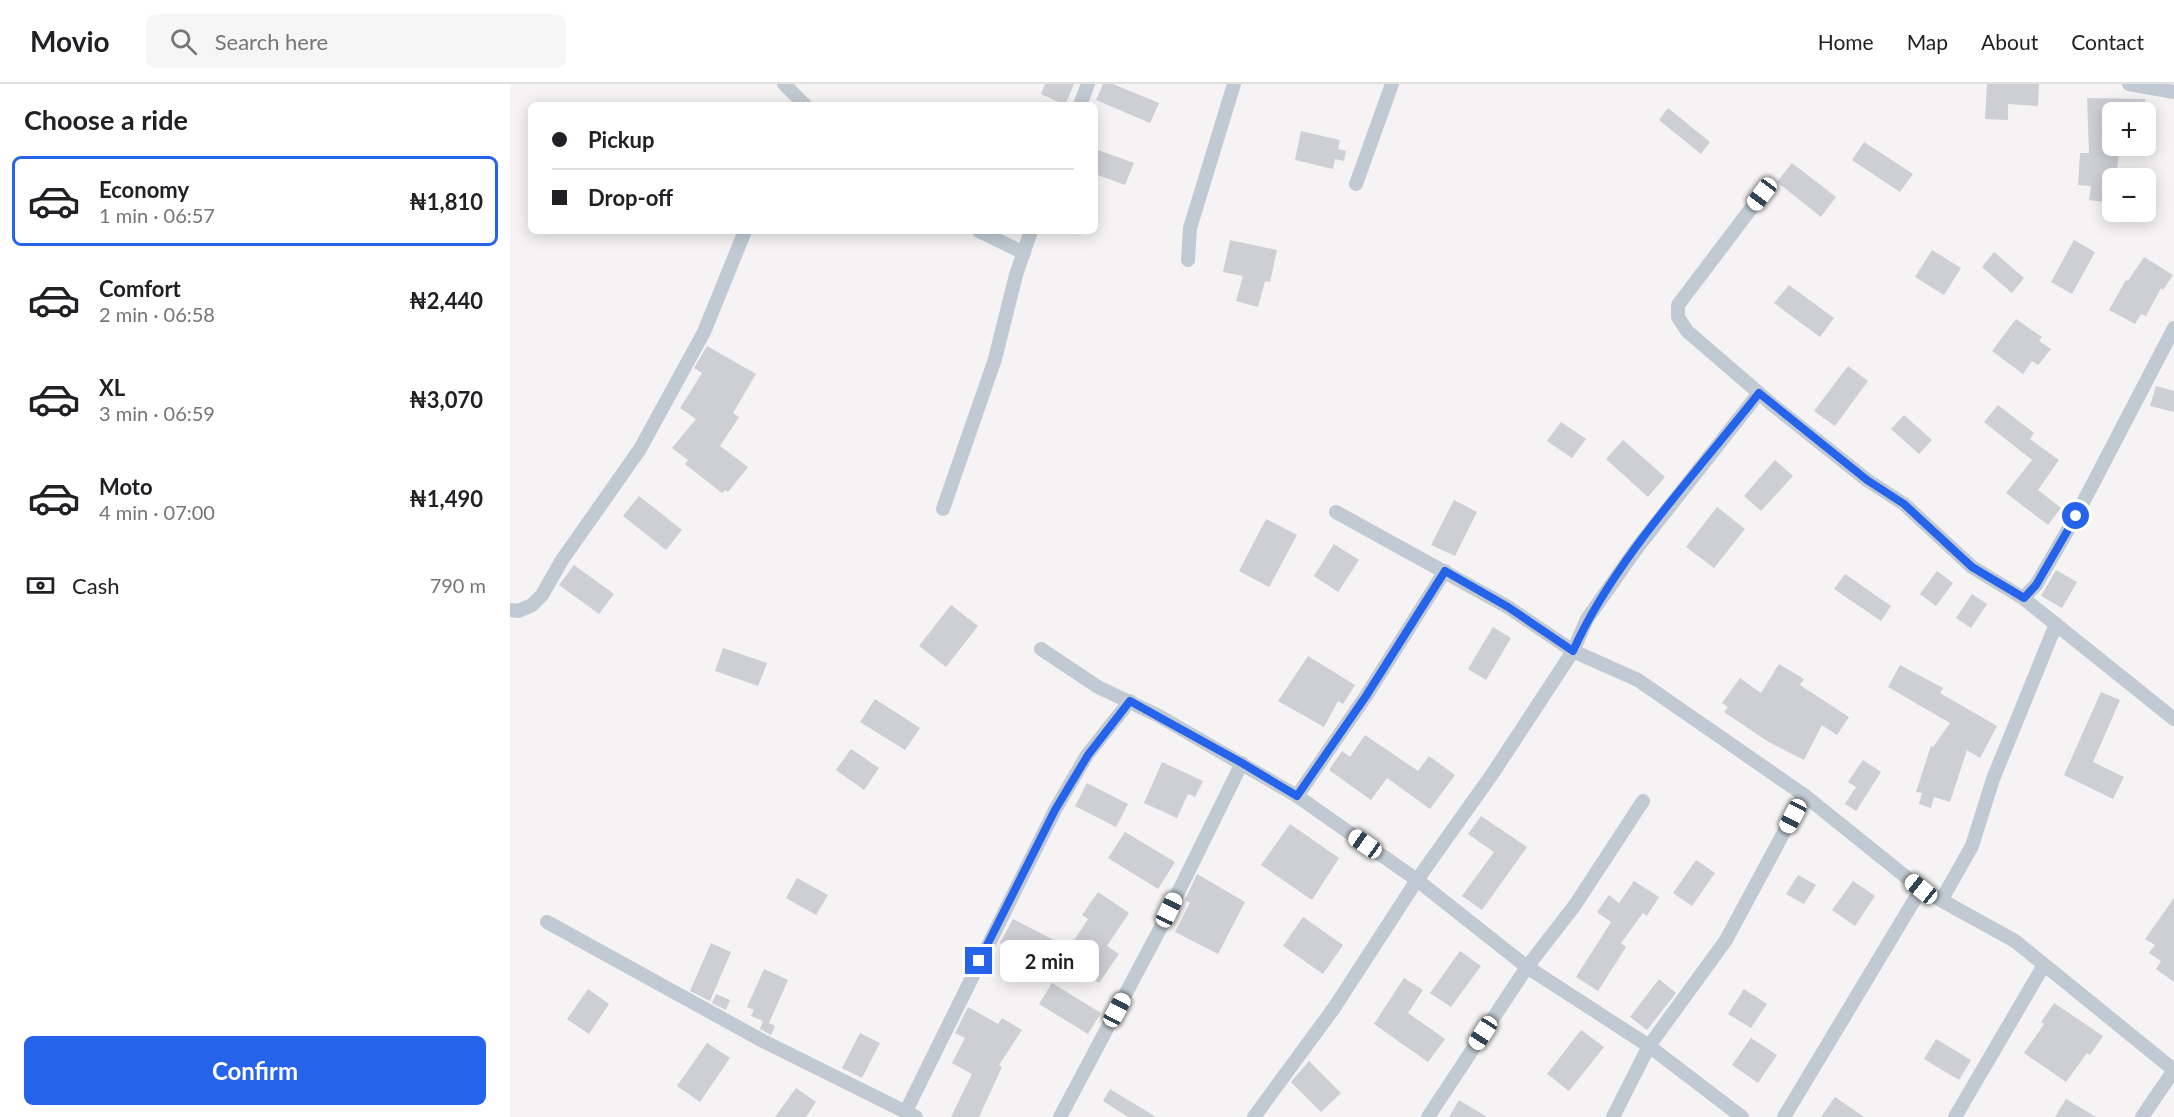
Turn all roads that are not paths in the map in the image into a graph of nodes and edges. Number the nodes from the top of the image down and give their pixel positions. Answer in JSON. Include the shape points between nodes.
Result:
{"nodes":[{"id":1,"x":784,"y":84,"type":"edge"},
{"id":2,"x":1088,"y":84,"type":"edge"},
{"id":3,"x":1234,"y":84,"type":"edge"},
{"id":4,"x":1392,"y":84,"type":"edge"},
{"id":5,"x":2129,"y":84,"type":"edge"},
{"id":6,"x":2174,"y":92,"type":"edge"},
{"id":7,"x":800,"y":102,"type":"edge"},
{"id":8,"x":1081,"y":102,"type":"edge"},
{"id":9,"x":1356,"y":184,"type":"dead end"},
{"id":10,"x":1762,"y":194,"type":"dead end"},
{"id":11,"x":744,"y":234,"type":"edge"},
{"id":12,"x":984,"y":234,"type":"edge"},
{"id":13,"x":1030,"y":234,"type":"edge"},
{"id":14,"x":1024,"y":253,"type":"junction"},
{"id":15,"x":1188,"y":260,"type":"dead end"},
{"id":16,"x":2174,"y":328,"type":"edge"},
{"id":17,"x":1759,"y":393,"type":"junction"},
{"id":18,"x":943,"y":509,"type":"dead end"},
{"id":19,"x":1335,"y":512,"type":"dead end"},
{"id":20,"x":1445,"y":571,"type":"junction"},
{"id":21,"x":2024,"y":598,"type":"junction"},
{"id":22,"x":510,"y":610,"type":"edge"},
{"id":23,"x":2056,"y":624,"type":"junction"},
{"id":24,"x":1041,"y":649,"type":"dead end"},
{"id":25,"x":1573,"y":651,"type":"junction"},
{"id":26,"x":1130,"y":701,"type":"junction"},
{"id":27,"x":2174,"y":718,"type":"edge"},
{"id":28,"x":1242,"y":763,"type":"junction"},
{"id":29,"x":1804,"y":795,"type":"junction"},
{"id":30,"x":1297,"y":796,"type":"junction"},
{"id":31,"x":1643,"y":801,"type":"dead end"},
{"id":32,"x":1417,"y":880,"type":"junction"},
{"id":33,"x":1921,"y":889,"type":"junction"},
{"id":34,"x":1942,"y":899,"type":"junction"},
{"id":35,"x":547,"y":922,"type":"dead end"},
{"id":36,"x":2044,"y":965,"type":"junction"},
{"id":37,"x":1527,"y":967,"type":"junction"},
{"id":38,"x":1649,"y":1046,"type":"junction"},
{"id":39,"x":2174,"y":1070,"type":"edge"},
{"id":40,"x":911,"y":1114,"type":"edge"},
{"id":41,"x":1060,"y":1117,"type":"edge"},
{"id":42,"x":1254,"y":1117,"type":"edge"},
{"id":43,"x":1428,"y":1117,"type":"edge"},
{"id":44,"x":1613,"y":1117,"type":"edge"},
{"id":45,"x":1742,"y":1117,"type":"edge"},
{"id":46,"x":1784,"y":1117,"type":"edge"},
{"id":47,"x":1955,"y":1117,"type":"edge"},
{"id":48,"x":2142,"y":1117,"type":"edge"}],
"edges":[{"from":1,"to":7,"type":"street"},
{"from":2,"to":8,"type":"street"},
{"from":3,"to":15,"type":"street","via":[[1190,228]]},
{"from":4,"to":9,"type":"street"},
{"from":5,"to":6,"type":"street"},
{"from":10,"to":17,"type":"street","via":[[1678,305],[1678,317],[1687,331]]},
{"from":11,"to":22,"type":"street","via":[[704,332],[640,449],[561,560],[542,594],[532,605]]},
{"from":12,"to":14,"type":"street"},
{"from":13,"to":14,"type":"street"},
{"from":14,"to":18,"type":"street","via":[[995,359]]},
{"from":16,"to":21,"type":"street","via":[[2076,516],[2036,585]]},
{"from":17,"to":21,"type":"street","via":[[1867,480],[1904,504],[1972,567]]},
{"from":17,"to":25,"type":"street","via":[[1637,548],[1587,619]]},
{"from":19,"to":20,"type":"street"},
{"from":20,"to":25,"type":"street"},
{"from":20,"to":30,"type":"street"},
{"from":21,"to":23,"type":"street"},
{"from":23,"to":27,"type":"street"},
{"from":23,"to":34,"type":"street","via":[[1993,779],[1972,846]]},
{"from":24,"to":26,"type":"street","via":[[1098,687]]},
{"from":25,"to":29,"type":"street","via":[[1638,680]]},
{"from":25,"to":32,"type":"street"},
{"from":26,"to":28,"type":"street"},
{"from":26,"to":40,"type":"street","via":[[1088,755],[1055,810]]},
{"from":28,"to":30,"type":"street"},
{"from":28,"to":41,"type":"street"},
{"from":29,"to":33,"type":"street"},
{"from":29,"to":38,"type":"street","via":[[1726,940]]},
{"from":30,"to":32,"type":"street"},
{"from":31,"to":37,"type":"street","via":[[1575,905]]},
{"from":32,"to":37,"type":"street"},
{"from":32,"to":42,"type":"street","via":[[1334,1008]]},
{"from":33,"to":34,"type":"street"},
{"from":33,"to":46,"type":"street"},
{"from":34,"to":36,"type":"street","via":[[2015,940]]},
{"from":35,"to":40,"type":"street","via":[[763,1041]]},
{"from":36,"to":39,"type":"street"},
{"from":36,"to":47,"type":"street"},
{"from":37,"to":38,"type":"street"},
{"from":37,"to":43,"type":"street"},
{"from":38,"to":44,"type":"street"},
{"from":38,"to":45,"type":"street"},
{"from":39,"to":48,"type":"street"}]}
